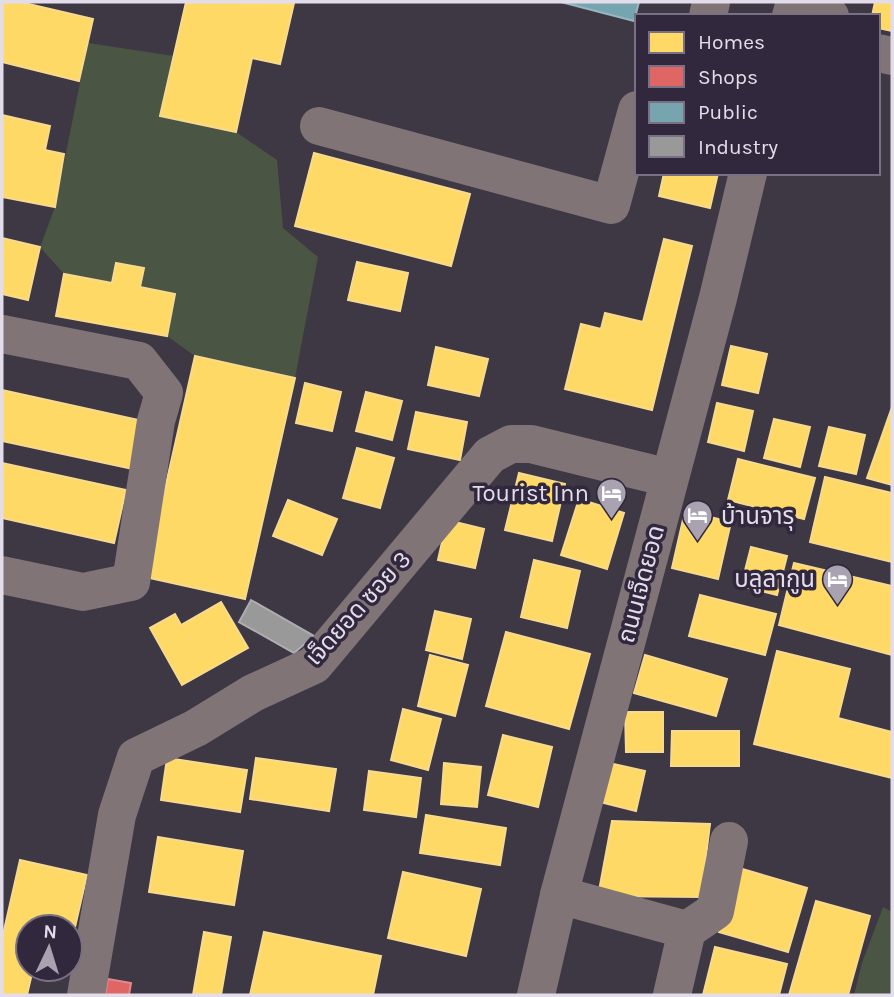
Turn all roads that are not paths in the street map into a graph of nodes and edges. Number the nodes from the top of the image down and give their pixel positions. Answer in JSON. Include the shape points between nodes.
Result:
{"nodes":[{"id":1,"x":635,"y":117,"type":"edge"},
{"id":2,"x":319,"y":126,"type":"dead end"},
{"id":3,"x":748,"y":175,"type":"edge"},
{"id":4,"x":2,"y":334,"type":"edge"},
{"id":5,"x":669,"y":478,"type":"junction"},
{"id":6,"x":2,"y":575,"type":"edge"},
{"id":7,"x":729,"y":841,"type":"dead end"},
{"id":8,"x":559,"y":895,"type":"junction"},
{"id":9,"x":687,"y":930,"type":"junction"},
{"id":10,"x":86,"y":995,"type":"edge"},
{"id":11,"x":536,"y":995,"type":"edge"},
{"id":12,"x":672,"y":995,"type":"edge"}],
"edges":[{"from":1,"to":2,"type":"street","via":[[611,205]]},
{"from":3,"to":5,"type":"street","name":"ถนนเจ็ดยอด"},
{"from":4,"to":6,"type":"street","via":[[139,361],[164,393],[131,582],[83,592]]},
{"from":5,"to":8,"type":"street","name":"ถนนเจ็ดยอด"},
{"from":5,"to":10,"type":"street","name":"เจ็ดยอด ซอย 3","via":[[531,444],[511,444],[490,456],[314,665],[136,757],[117,815]]},
{"from":7,"to":9,"type":"street","via":[[715,911]]},
{"from":8,"to":9,"type":"street"},
{"from":8,"to":11,"type":"street","name":"ถนนเจ็ดยอด"},
{"from":9,"to":12,"type":"street"}]}
